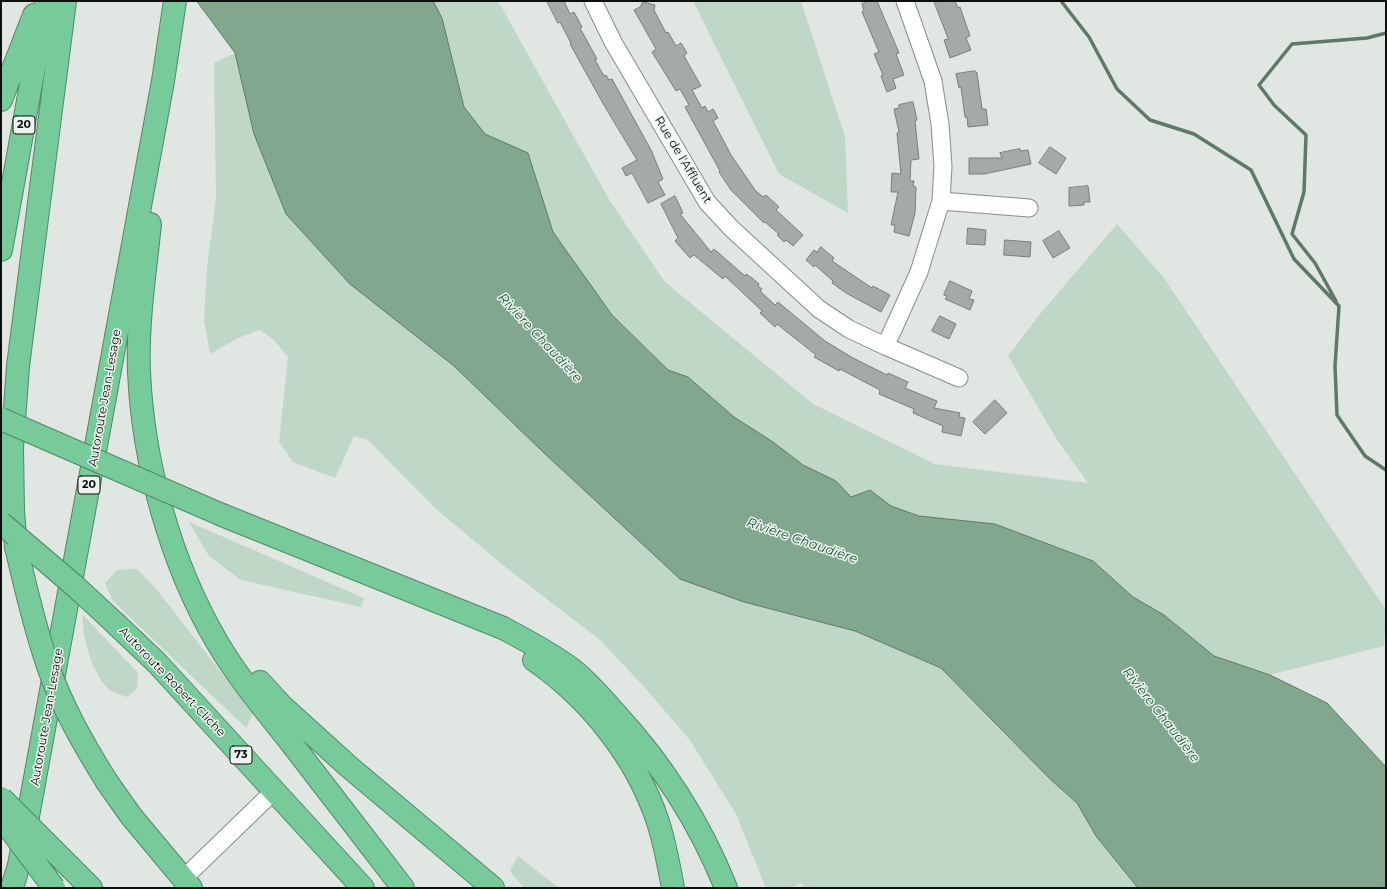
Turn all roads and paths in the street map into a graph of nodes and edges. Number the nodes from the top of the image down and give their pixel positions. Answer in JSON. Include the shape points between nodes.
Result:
{"nodes":[{"id":1,"x":40,"y":1,"type":"edge"},
{"id":2,"x":46,"y":1,"type":"edge"},
{"id":3,"x":65,"y":1,"type":"edge"},
{"id":4,"x":592,"y":1,"type":"edge"},
{"id":5,"x":905,"y":1,"type":"edge"},
{"id":6,"x":175,"y":2,"type":"edge"},
{"id":7,"x":163,"y":81,"type":"junction"},
{"id":8,"x":1,"y":100,"type":"edge"},
{"id":9,"x":941,"y":201,"type":"junction"},
{"id":10,"x":1028,"y":208,"type":"dead end"},
{"id":11,"x":1,"y":250,"type":"edge"},
{"id":12,"x":885,"y":346,"type":"junction"},
{"id":13,"x":959,"y":378,"type":"dead end"},
{"id":14,"x":1,"y":419,"type":"edge"},
{"id":15,"x":1,"y":523,"type":"edge"},
{"id":16,"x":266,"y":533,"type":"junction"},
{"id":17,"x":177,"y":554,"type":"junction"},
{"id":18,"x":274,"y":791,"type":"junction"},
{"id":19,"x":1,"y":798,"type":"edge"},
{"id":20,"x":1,"y":817,"type":"edge"},
{"id":21,"x":187,"y":884,"type":"edge"},
{"id":22,"x":14,"y":888,"type":"edge"},
{"id":23,"x":54,"y":888,"type":"edge"},
{"id":24,"x":92,"y":888,"type":"edge"},
{"id":25,"x":363,"y":888,"type":"edge"},
{"id":26,"x":403,"y":888,"type":"edge"},
{"id":27,"x":493,"y":888,"type":"edge"},
{"id":28,"x":673,"y":888,"type":"edge"},
{"id":29,"x":726,"y":888,"type":"edge"}],
"edges":[{"from":1,"to":8,"type":"highway"},
{"from":2,"to":11,"type":"highway","number":"20"},
{"from":3,"to":21,"type":"highway","bridge":true,"via":[[18,366],[12,448],[13,511],[17,551],[32,616],[48,667],[68,713],[107,782],[131,816]]},
{"from":4,"to":12,"type":"street","name":"Rue de l'Affluent","via":[[613,42],[707,202],[736,233],[819,309],[849,329]]},
{"from":5,"to":9,"type":"street","via":[[933,81],[943,166]]},
{"from":6,"to":7,"type":"highway","name":"Autoroute Jean-Lesage","number":"20"},
{"from":7,"to":17,"type":"highway","via":[[142,310],[139,371],[150,462]]},
{"from":7,"to":22,"type":"highway","name":"Autoroute Jean-Lesage","number":"20"},
{"from":9,"to":10,"type":"street"},
{"from":9,"to":12,"type":"street","via":[[919,272]]},
{"from":12,"to":13,"type":"street","name":"Rue de l'Affluent"},
{"from":14,"to":16,"type":"highway","bridge":true},
{"from":15,"to":18,"type":"highway","name":"Autoroute Robert-Cliche","number":"73","bridge":true,"via":[[70,582],[157,663]]},
{"from":16,"to":28,"type":"highway","via":[[503,642],[550,672],[578,696],[602,722],[624,753],[645,790],[665,846]]},
{"from":16,"to":29,"type":"highway","via":[[503,628],[573,670],[632,731],[659,766],[699,828]]},
{"from":17,"to":26,"type":"highway","via":[[195,600],[217,643]]},
{"from":17,"to":27,"type":"highway","via":[[204,604],[261,683],[348,766]]},
{"from":18,"to":21,"type":"street"},
{"from":18,"to":25,"type":"highway","name":"Autoroute Robert-Cliche","number":"73"},
{"from":19,"to":24,"type":"highway","bridge":true},
{"from":20,"to":23,"type":"highway","bridge":true}]}
